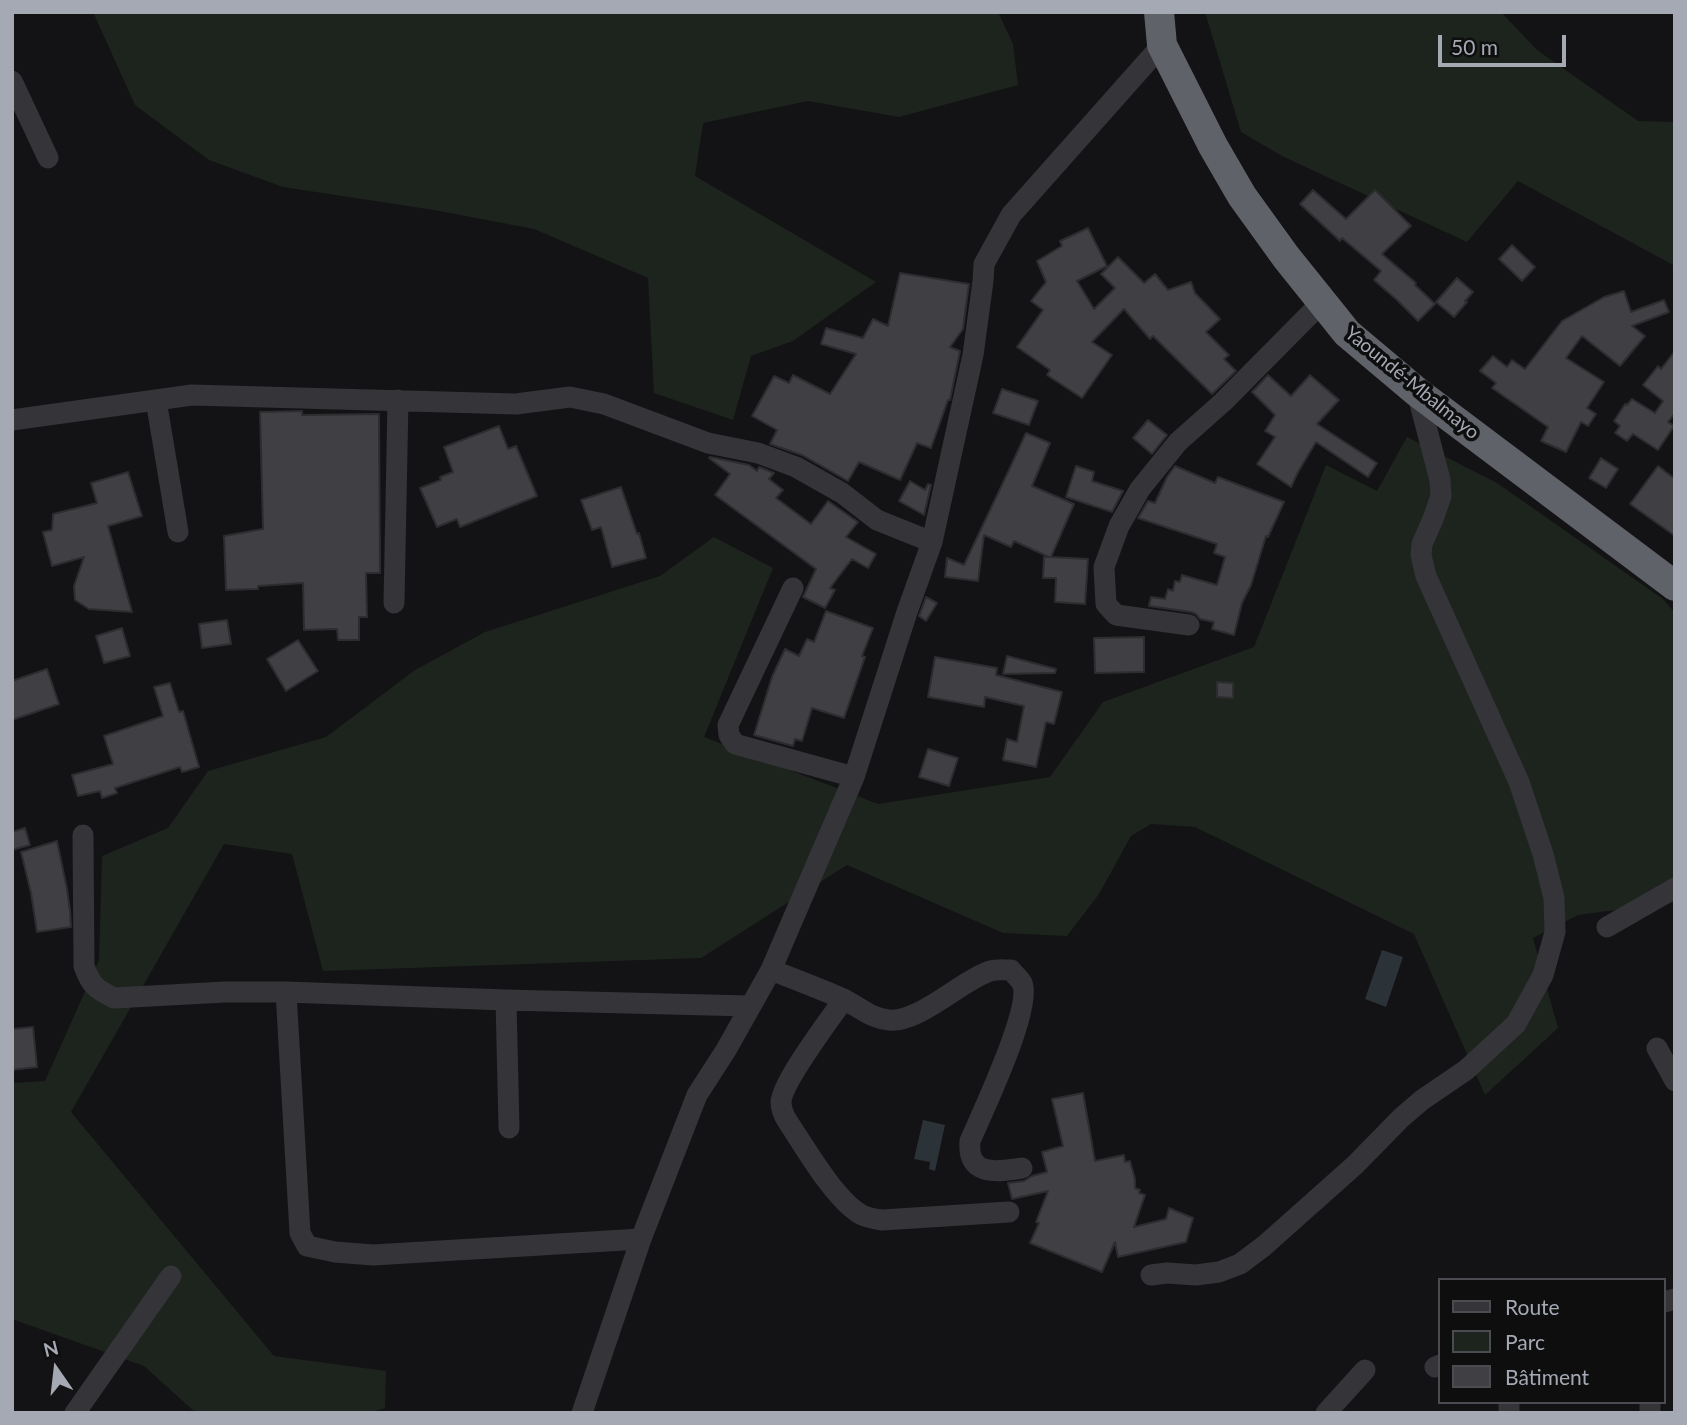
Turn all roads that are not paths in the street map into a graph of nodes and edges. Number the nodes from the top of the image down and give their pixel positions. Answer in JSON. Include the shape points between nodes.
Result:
{"nodes":[{"id":1,"x":1160,"y":12,"type":"edge"},
{"id":2,"x":1162,"y":45,"type":"junction"},
{"id":3,"x":12,"y":80,"type":"edge"},
{"id":4,"x":48,"y":158,"type":"dead end"},
{"id":5,"x":1322,"y":302,"type":"junction"},
{"id":6,"x":1417,"y":392,"type":"junction"},
{"id":7,"x":156,"y":400,"type":"junction"},
{"id":8,"x":398,"y":400,"type":"junction"},
{"id":9,"x":12,"y":420,"type":"edge"},
{"id":10,"x":178,"y":532,"type":"dead end"},
{"id":11,"x":932,"y":542,"type":"junction"},
{"id":12,"x":1675,"y":586,"type":"edge"},
{"id":13,"x":793,"y":589,"type":"dead end"},
{"id":14,"x":394,"y":603,"type":"dead end"},
{"id":15,"x":1189,"y":625,"type":"dead end"},
{"id":16,"x":854,"y":777,"type":"junction"},
{"id":17,"x":83,"y":835,"type":"dead end"},
{"id":18,"x":1675,"y":888,"type":"edge"},
{"id":19,"x":1607,"y":927,"type":"dead end"},
{"id":20,"x":771,"y":970,"type":"junction"},
{"id":21,"x":286,"y":992,"type":"junction"},
{"id":22,"x":844,"y":999,"type":"junction"},
{"id":23,"x":506,"y":1000,"type":"junction"},
{"id":24,"x":749,"y":1006,"type":"junction"},
{"id":25,"x":1657,"y":1048,"type":"dead end"},
{"id":26,"x":1675,"y":1081,"type":"edge"},
{"id":27,"x":509,"y":1128,"type":"dead end"},
{"id":28,"x":1021,"y":1168,"type":"dead end"},
{"id":29,"x":1009,"y":1212,"type":"dead end"},
{"id":30,"x":641,"y":1239,"type":"junction"},
{"id":31,"x":1151,"y":1275,"type":"dead end"},
{"id":32,"x":171,"y":1276,"type":"dead end"},
{"id":33,"x":1364,"y":1370,"type":"dead end"},
{"id":34,"x":75,"y":1413,"type":"edge"},
{"id":35,"x":582,"y":1413,"type":"edge"},
{"id":36,"x":1326,"y":1413,"type":"edge"}],
"edges":[{"from":1,"to":2,"type":"highway","name":"Yaoundé-Mbalmayo"},
{"from":2,"to":5,"type":"highway","name":"Yaoundé-Mbalmayo","via":[[1242,196]]},
{"from":2,"to":11,"type":"street","via":[[1011,215],[984,264],[973,355]]},
{"from":3,"to":4,"type":"street"},
{"from":5,"to":6,"type":"highway","name":"Yaoundé-Mbalmayo","via":[[1347,333]]},
{"from":5,"to":15,"type":"street","via":[[1178,442],[1140,489],[1119,526],[1104,567],[1106,604],[1116,615]]},
{"from":6,"to":12,"type":"highway","name":"Yaoundé-Mbalmayo"},
{"from":6,"to":31,"type":"street","via":[[1441,496],[1421,555],[1426,576],[1519,782],[1543,854],[1554,898],[1555,932],[1543,975],[1516,1024],[1466,1070],[1401,1118],[1264,1246],[1240,1264],[1219,1272]]},
{"from":7,"to":8,"type":"street","via":[[192,395]]},
{"from":7,"to":9,"type":"street"},
{"from":7,"to":10,"type":"street"},
{"from":8,"to":11,"type":"street","via":[[516,404],[570,397],[604,404],[708,443],[758,453],[796,467],[877,520]]},
{"from":8,"to":14,"type":"street"},
{"from":11,"to":16,"type":"street"},
{"from":13,"to":16,"type":"street","via":[[728,725],[729,735],[735,744]]},
{"from":16,"to":20,"type":"street"},
{"from":17,"to":21,"type":"street","via":[[84,967],[89,982],[100,991],[114,998]]},
{"from":18,"to":19,"type":"street"},
{"from":20,"to":22,"type":"street"},
{"from":20,"to":24,"type":"street"},
{"from":21,"to":23,"type":"street"},
{"from":21,"to":30,"type":"street","via":[[300,1233],[307,1246],[373,1255]]},
{"from":22,"to":28,"type":"street","via":[[891,1021],[942,1000],[983,974],[1011,970],[1022,983],[1024,997],[1017,1030],[970,1149],[978,1165],[989,1172]]},
{"from":22,"to":29,"type":"street","via":[[786,1084],[781,1103],[788,1122],[834,1189],[853,1209],[872,1219]]},
{"from":23,"to":24,"type":"street"},
{"from":23,"to":27,"type":"street"},
{"from":24,"to":30,"type":"street","via":[[697,1095]]},
{"from":25,"to":26,"type":"street"},
{"from":30,"to":35,"type":"street"},
{"from":32,"to":34,"type":"street"},
{"from":33,"to":36,"type":"street"}]}
